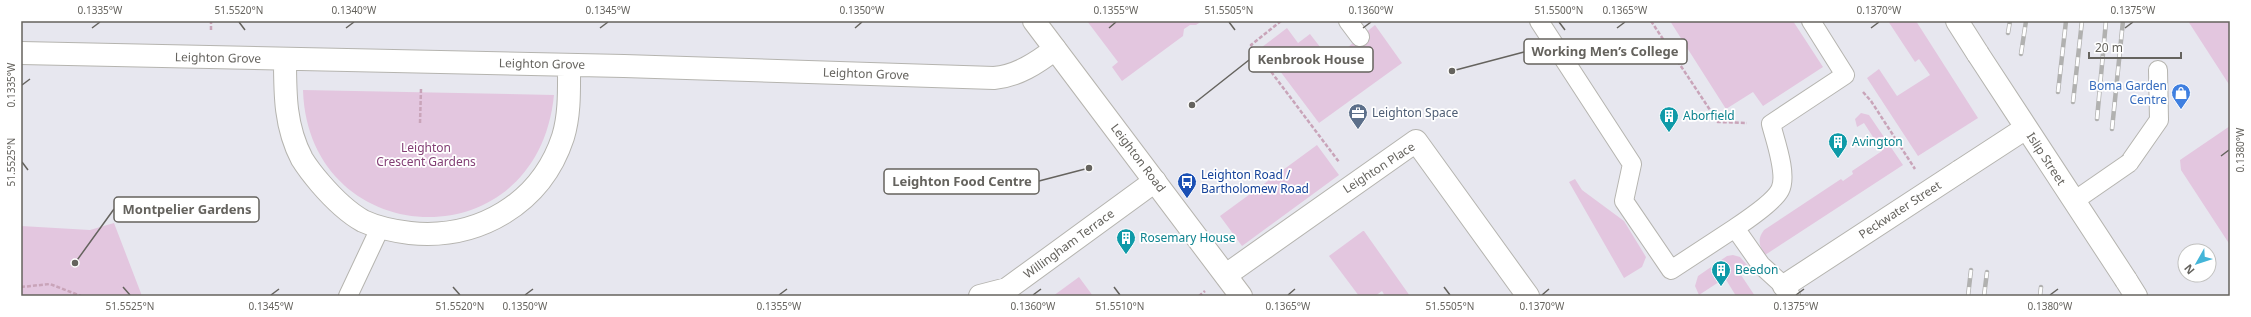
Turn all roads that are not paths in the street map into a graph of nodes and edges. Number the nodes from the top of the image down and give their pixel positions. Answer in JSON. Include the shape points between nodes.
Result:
{"nodes":[{"id":1,"x":1034,"y":21,"type":"edge"},
{"id":2,"x":1348,"y":21,"type":"edge"},
{"id":3,"x":1539,"y":21,"type":"edge"},
{"id":4,"x":1810,"y":21,"type":"edge"},
{"id":5,"x":1957,"y":21,"type":"edge"},
{"id":6,"x":1360,"y":37,"type":"dead end"},
{"id":7,"x":1055,"y":49,"type":"junction"},
{"id":8,"x":21,"y":53,"type":"edge"},
{"id":9,"x":285,"y":59,"type":"junction"},
{"id":10,"x":569,"y":65,"type":"junction"},
{"id":11,"x":2158,"y":70,"type":"dead end"},
{"id":12,"x":2026,"y":128,"type":"junction"},
{"id":13,"x":1154,"y":181,"type":"junction"},
{"id":14,"x":2074,"y":201,"type":"junction"},
{"id":15,"x":380,"y":228,"type":"junction"},
{"id":16,"x":1735,"y":228,"type":"junction"},
{"id":17,"x":1226,"y":275,"type":"junction"},
{"id":18,"x":2131,"y":288,"type":"edge"},
{"id":19,"x":1787,"y":291,"type":"edge"},
{"id":20,"x":348,"y":296,"type":"edge"},
{"id":21,"x":980,"y":296,"type":"edge"},
{"id":22,"x":1241,"y":296,"type":"edge"},
{"id":23,"x":1528,"y":296,"type":"edge"}],
"edges":[{"from":1,"to":7,"type":"street","name":"Leighton Road"},
{"from":2,"to":6,"type":"lane"},
{"from":3,"to":16,"type":"lane","via":[[1632,164],[1624,201],[1671,270]]},
{"from":4,"to":16,"type":"lane","via":[[1845,75],[1771,124],[1782,170],[1780,190],[1757,213]]},
{"from":5,"to":12,"type":"street","name":"Islip Street","bridge":true},
{"from":7,"to":10,"type":"street","name":"Leighton Grove","via":[[1040,61],[1017,72],[994,78]]},
{"from":7,"to":13,"type":"street","name":"Leighton Road"},
{"from":8,"to":9,"type":"street","name":"Leighton Grove"},
{"from":9,"to":10,"type":"street","name":"Leighton Grove"},
{"from":9,"to":15,"type":"street","via":[[288,121],[302,160],[330,195],[363,220]]},
{"from":10,"to":15,"type":"street","via":[[567,119],[561,143],[542,178],[512,209],[473,228],[453,232],[418,234]]},
{"from":11,"to":14,"type":"lane","bridge":true,"via":[[2159,120],[2129,163]]},
{"from":12,"to":14,"type":"street","name":"Islip Street","bridge":true},
{"from":12,"to":19,"type":"street","name":"Peckwater Street","bridge":true,"via":[[1929,191]]},
{"from":13,"to":17,"type":"street","name":"Leighton Road"},
{"from":13,"to":21,"type":"street","name":"Willingham Terrace","via":[[1007,289]]},
{"from":14,"to":18,"type":"street","name":"Islip Street","bridge":true},
{"from":15,"to":20,"type":"lane"},
{"from":16,"to":19,"type":"lane","via":[[1761,265]]},
{"from":17,"to":22,"type":"street","name":"Leighton Road"},
{"from":17,"to":23,"type":"street","name":"Leighton Place","via":[[1416,141]]}]}
